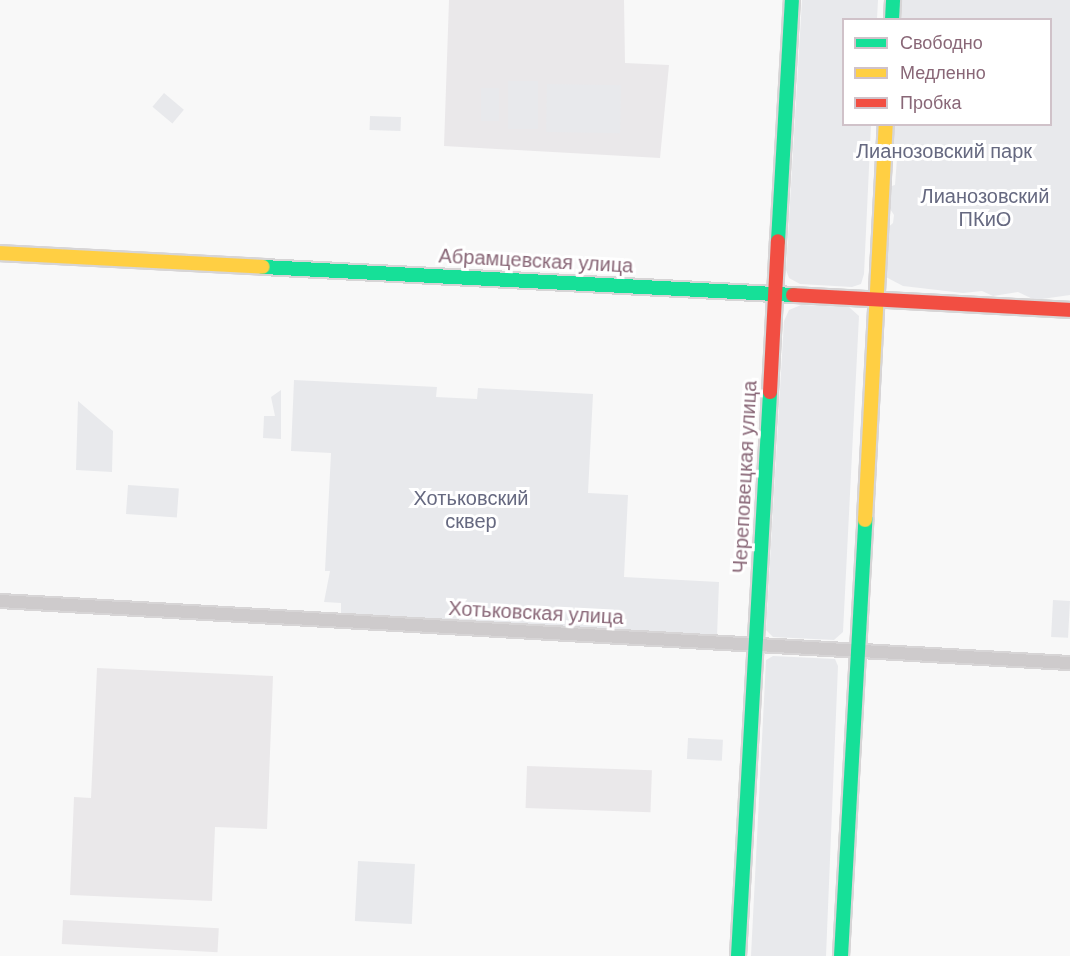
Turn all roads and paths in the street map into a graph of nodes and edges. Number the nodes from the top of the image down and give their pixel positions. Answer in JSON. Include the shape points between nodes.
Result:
{"nodes":[{"id":1,"x":792,"y":0,"type":"edge"},
{"id":2,"x":892,"y":0,"type":"edge"},
{"id":3,"x":892,"y":18,"type":"edge"},
{"id":4,"x":886,"y":126,"type":"edge"},
{"id":5,"x":0,"y":253,"type":"edge"},
{"id":6,"x":775,"y":292,"type":"junction"},
{"id":7,"x":878,"y":299,"type":"junction"},
{"id":8,"x":1070,"y":310,"type":"edge"},
{"id":9,"x":0,"y":601,"type":"edge"},
{"id":10,"x":755,"y":646,"type":"junction"},
{"id":11,"x":860,"y":651,"type":"junction"},
{"id":12,"x":1070,"y":663,"type":"edge"},
{"id":13,"x":738,"y":956,"type":"edge"},
{"id":14,"x":841,"y":956,"type":"edge"}],
"edges":[{"from":1,"to":6,"type":"main road","name":"Череповецкая улица"},
{"from":2,"to":3,"type":"main road"},
{"from":4,"to":7,"type":"main road"},
{"from":5,"to":6,"type":"main road","name":"Абрамцевская улица"},
{"from":6,"to":7,"type":"main road","name":"Абрамцевская улица"},
{"from":6,"to":10,"type":"main road","name":"Череповецкая улица"},
{"from":7,"to":8,"type":"main road","name":"Абрамцевская улица"},
{"from":7,"to":11,"type":"main road"},
{"from":9,"to":10,"type":"street","name":"Хотьковская улица"},
{"from":10,"to":11,"type":"street","name":"Хотьковская улица"},
{"from":10,"to":13,"type":"main road","name":"Череповецкая улица"},
{"from":11,"to":12,"type":"street","name":"Хотьковская улица"},
{"from":11,"to":14,"type":"main road"}]}
